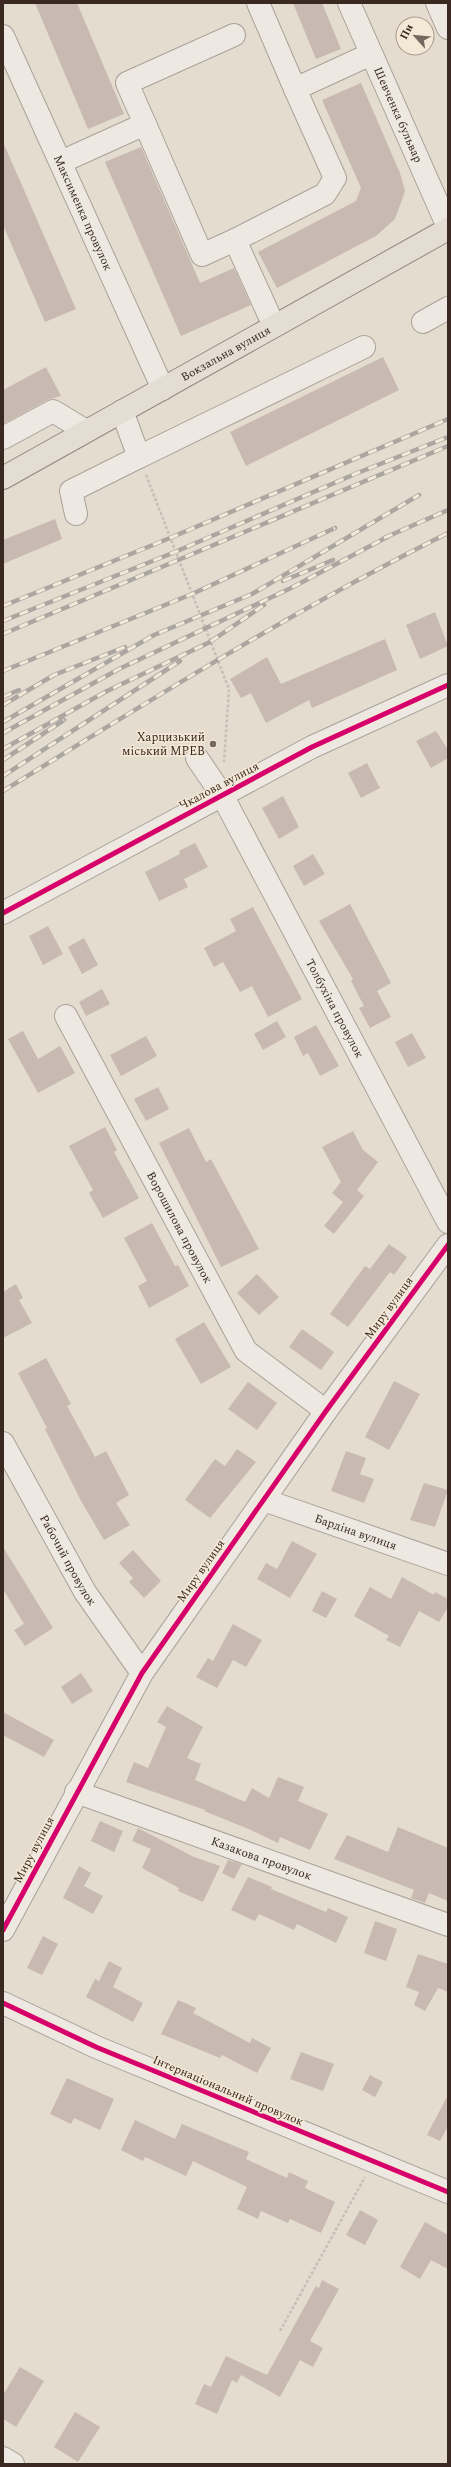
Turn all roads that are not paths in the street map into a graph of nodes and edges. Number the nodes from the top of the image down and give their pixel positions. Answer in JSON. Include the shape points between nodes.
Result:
{"nodes":[{"id":1,"x":258,"y":3,"type":"edge"},
{"id":2,"x":349,"y":3,"type":"edge"},
{"id":3,"x":234,"y":35,"type":"dead end"},
{"id":4,"x":4,"y":42,"type":"edge"},
{"id":5,"x":371,"y":54,"type":"junction"},
{"id":6,"x":295,"y":89,"type":"junction"},
{"id":7,"x":145,"y":124,"type":"junction"},
{"id":8,"x":61,"y":162,"type":"junction"},
{"id":9,"x":448,"y":228,"type":"edge"},
{"id":10,"x":235,"y":240,"type":"junction"},
{"id":11,"x":448,"y":308,"type":"edge"},
{"id":12,"x":423,"y":322,"type":"dead end"},
{"id":13,"x":274,"y":326,"type":"junction"},
{"id":14,"x":364,"y":347,"type":"dead end"},
{"id":15,"x":163,"y":389,"type":"junction"},
{"id":16,"x":122,"y":411,"type":"junction"},
{"id":17,"x":86,"y":432,"type":"junction"},
{"id":18,"x":3,"y":438,"type":"edge"},
{"id":19,"x":139,"y":457,"type":"junction"},
{"id":20,"x":3,"y":478,"type":"edge"},
{"id":21,"x":76,"y":514,"type":"dead end"},
{"id":22,"x":448,"y":685,"type":"edge"},
{"id":23,"x":197,"y":758,"type":"dead end"},
{"id":24,"x":222,"y":795,"type":"junction"},
{"id":25,"x":3,"y":913,"type":"edge"},
{"id":26,"x":66,"y":1016,"type":"dead end"},
{"id":27,"x":448,"y":1222,"type":"edge"},
{"id":28,"x":448,"y":1245,"type":"edge"},
{"id":29,"x":326,"y":1411,"type":"junction"},
{"id":30,"x":3,"y":1443,"type":"edge"},
{"id":31,"x":264,"y":1500,"type":"junction"},
{"id":32,"x":448,"y":1564,"type":"edge"},
{"id":33,"x":142,"y":1673,"type":"junction"},
{"id":34,"x":76,"y":1792,"type":"junction"},
{"id":35,"x":448,"y":1925,"type":"edge"},
{"id":36,"x":3,"y":1930,"type":"edge"},
{"id":37,"x":3,"y":2003,"type":"edge"},
{"id":38,"x":448,"y":2192,"type":"edge"},
{"id":39,"x":3,"y":2458,"type":"edge"},
{"id":40,"x":13,"y":2464,"type":"edge"}],
"edges":[{"from":1,"to":6,"type":"street"},
{"from":2,"to":5,"type":"street","name":"Шевченка бульвар"},
{"from":3,"to":7,"type":"street","via":[[127,83]]},
{"from":4,"to":8,"type":"street","name":"Максименка провулок"},
{"from":5,"to":6,"type":"street"},
{"from":5,"to":9,"type":"street","name":"Шевченка бульвар"},
{"from":6,"to":10,"type":"street","via":[[335,178],[325,194]]},
{"from":7,"to":8,"type":"street"},
{"from":7,"to":10,"type":"street","via":[[202,255]]},
{"from":8,"to":15,"type":"street","name":"Максименка провулок"},
{"from":9,"to":13,"type":"main road","name":"Вокзальна вулиця"},
{"from":10,"to":13,"type":"street"},
{"from":11,"to":12,"type":"street"},
{"from":13,"to":15,"type":"main road","name":"Вокзальна вулиця"},
{"from":14,"to":19,"type":"street"},
{"from":15,"to":16,"type":"main road","name":"Вокзальна вулиця"},
{"from":16,"to":17,"type":"main road","name":"Вокзальна вулиця"},
{"from":16,"to":19,"type":"street"},
{"from":17,"to":18,"type":"street","via":[[53,411]]},
{"from":17,"to":20,"type":"main road","name":"Вокзальна вулиця"},
{"from":19,"to":21,"type":"street","via":[[71,491]]},
{"from":22,"to":24,"type":"street","name":"Чкалова вулиця","via":[[312,747]]},
{"from":23,"to":24,"type":"street","name":"Толбухіна провулок"},
{"from":24,"to":25,"type":"street","name":"Чкалова вулиця"},
{"from":24,"to":27,"type":"street","name":"Толбухіна провулок"},
{"from":26,"to":29,"type":"street","name":"Ворошилова провулок","via":[[246,1351]]},
{"from":28,"to":29,"type":"street","name":"Миру вулиця"},
{"from":29,"to":31,"type":"street","name":"Миру вулиця"},
{"from":30,"to":33,"type":"street","name":"Рабочий провулок","via":[[85,1592]]},
{"from":31,"to":32,"type":"street","name":"Бардіна вулиця"},
{"from":31,"to":33,"type":"street","name":"Миру вулиця"},
{"from":33,"to":34,"type":"street","name":"Миру вулиця"},
{"from":34,"to":35,"type":"street","name":"Казакова провулок"},
{"from":34,"to":36,"type":"street","name":"Миру вулиця"},
{"from":37,"to":38,"type":"street","name":"Інтернаціональний провулок","via":[[96,2047]]},
{"from":39,"to":40,"type":"street"}]}
